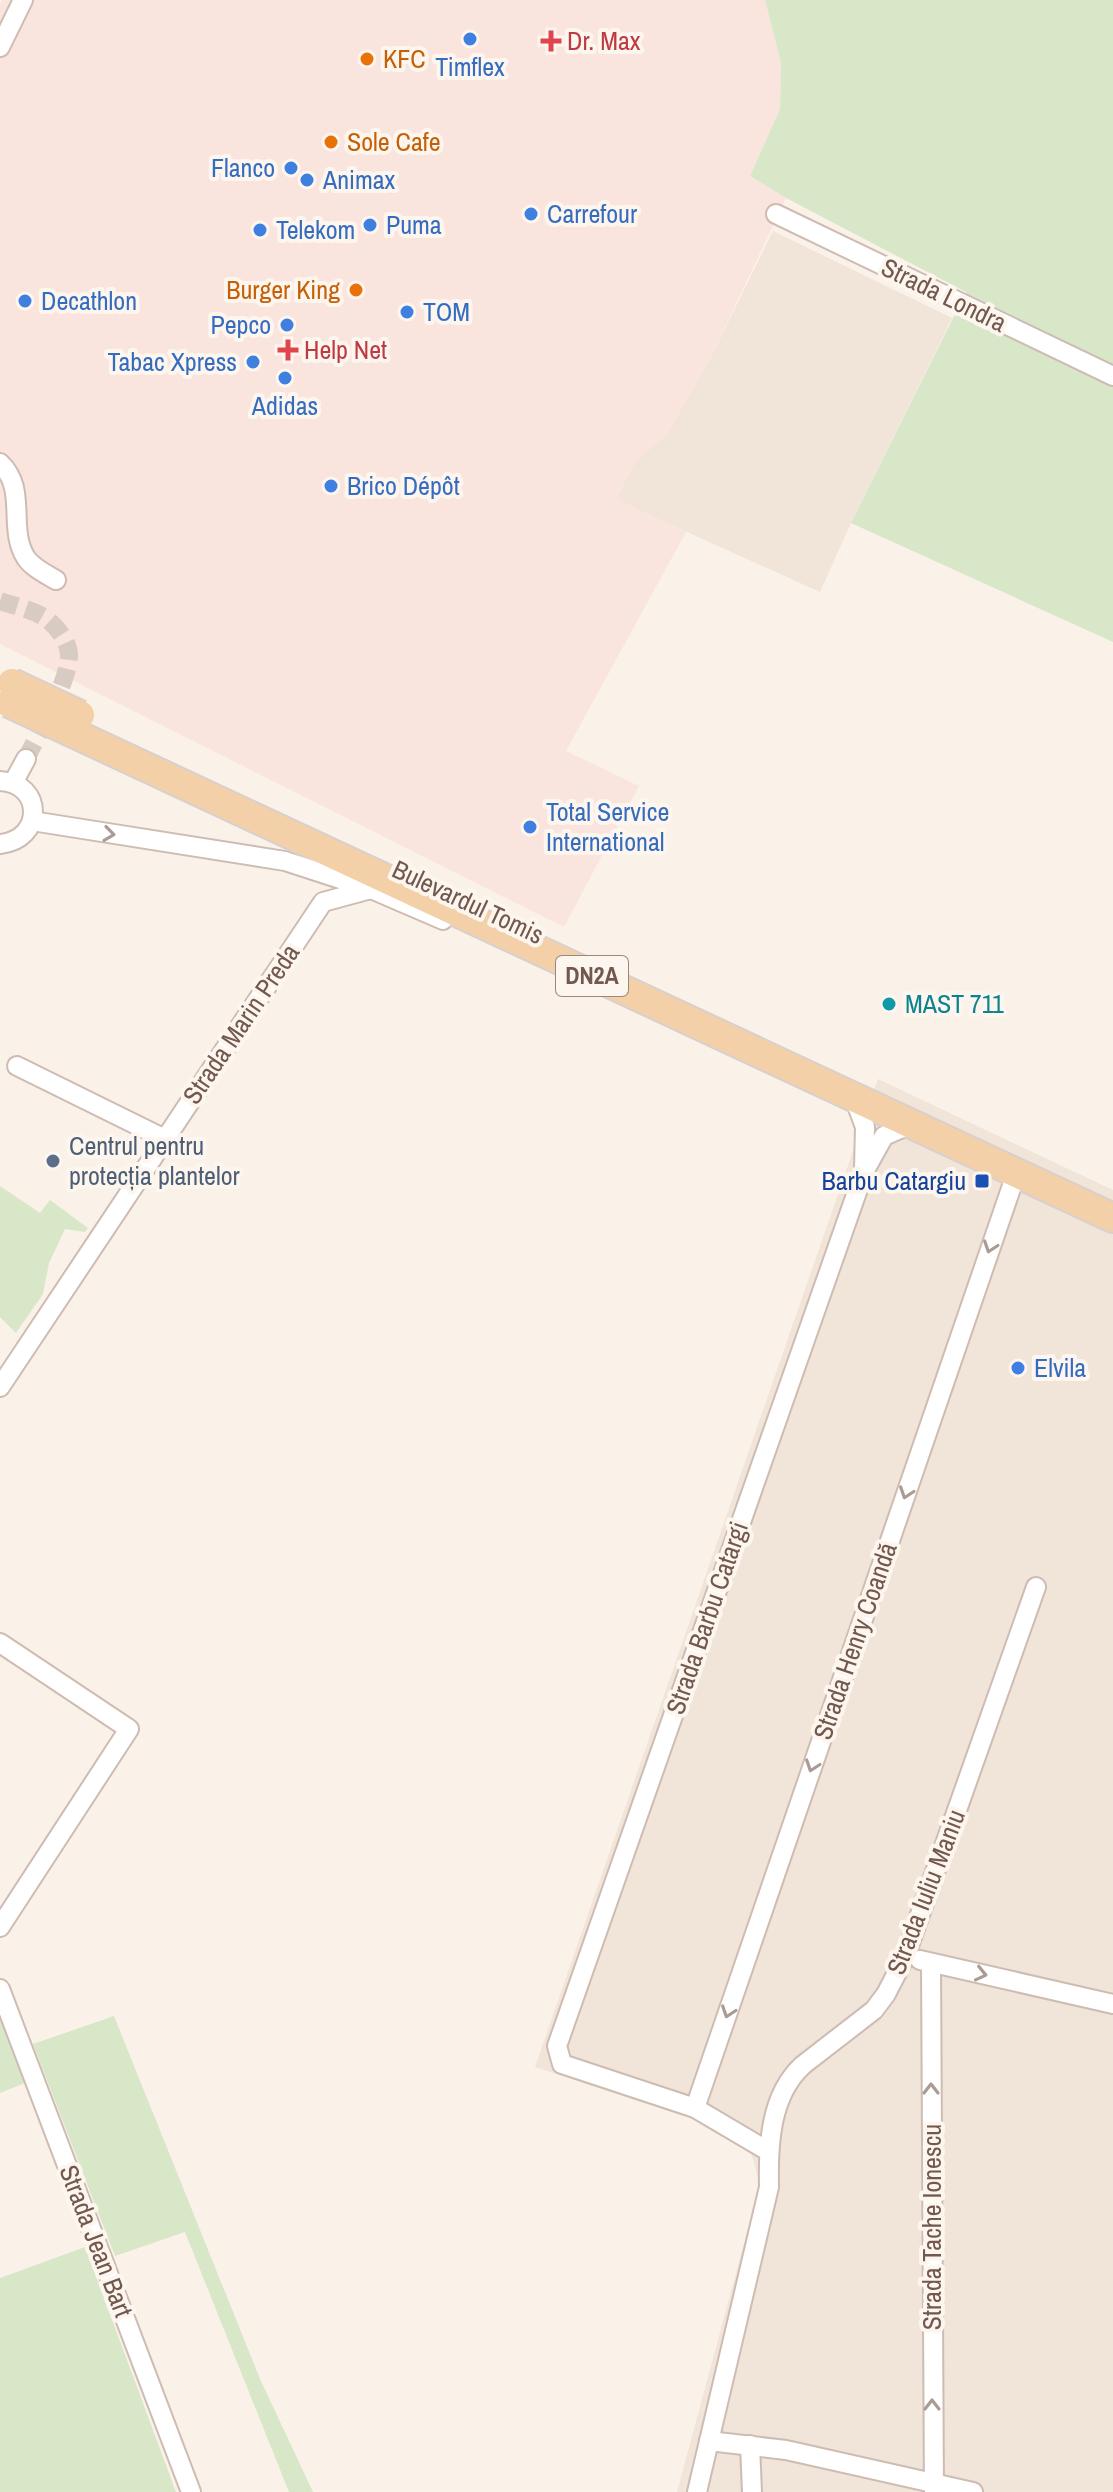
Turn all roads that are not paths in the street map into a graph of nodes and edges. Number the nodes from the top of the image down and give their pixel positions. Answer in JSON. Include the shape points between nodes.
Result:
{"nodes":[{"id":1,"x":23,"y":0,"type":"edge"},
{"id":2,"x":0,"y":47,"type":"edge"},
{"id":3,"x":776,"y":214,"type":"dead end"},
{"id":4,"x":1113,"y":376,"type":"edge"},
{"id":5,"x":0,"y":463,"type":"edge"},
{"id":6,"x":56,"y":580,"type":"dead end"},
{"id":7,"x":5,"y":690,"type":"edge"},
{"id":8,"x":76,"y":723,"type":"junction"},
{"id":9,"x":26,"y":759,"type":"tunnel mouth"},
{"id":10,"x":7,"y":782,"type":"edge"},
{"id":11,"x":32,"y":821,"type":"junction"},
{"id":12,"x":0,"y":844,"type":"edge"},
{"id":13,"x":312,"y":868,"type":"junction"},
{"id":14,"x":371,"y":889,"type":"junction"},
{"id":15,"x":323,"y":902,"type":"junction"},
{"id":16,"x":542,"y":953,"type":"junction"},
{"id":17,"x":17,"y":1066,"type":"dead end"},
{"id":18,"x":855,"y":1100,"type":"junction"},
{"id":19,"x":909,"y":1125,"type":"junction"},
{"id":20,"x":165,"y":1139,"type":"junction"},
{"id":21,"x":864,"y":1172,"type":"junction"},
{"id":22,"x":1016,"y":1174,"type":"junction"},
{"id":23,"x":1113,"y":1203,"type":"edge"},
{"id":24,"x":1113,"y":1218,"type":"edge"},
{"id":25,"x":0,"y":1387,"type":"edge"},
{"id":26,"x":1036,"y":1587,"type":"dead end"},
{"id":27,"x":0,"y":1643,"type":"edge"},
{"id":28,"x":0,"y":1927,"type":"edge"},
{"id":29,"x":905,"y":1957,"type":"junction"},
{"id":30,"x":931,"y":1963,"type":"junction"},
{"id":31,"x":0,"y":1989,"type":"edge"},
{"id":32,"x":1113,"y":2004,"type":"edge"},
{"id":33,"x":695,"y":2108,"type":"junction"},
{"id":34,"x":768,"y":2151,"type":"junction"},
{"id":35,"x":709,"y":2441,"type":"junction"},
{"id":36,"x":750,"y":2445,"type":"junction"},
{"id":37,"x":934,"y":2488,"type":"edge"},
{"id":38,"x":191,"y":2492,"type":"edge"},
{"id":39,"x":697,"y":2492,"type":"edge"},
{"id":40,"x":752,"y":2492,"type":"edge"},
{"id":41,"x":973,"y":2492,"type":"edge"}],
"edges":[{"from":1,"to":2,"type":"street"},
{"from":3,"to":4,"type":"street","name":"Strada Londra"},
{"from":5,"to":6,"type":"street","via":[[16,487],[26,557]]},
{"from":7,"to":8,"type":"main road","name":"Bulevardul Tomis","number":"DN2A","bridge":true},
{"from":8,"to":16,"type":"main road","name":"Bulevardul Tomis","number":"DN2A"},
{"from":8,"to":23,"type":"main road","name":"Bulevardul Tomis","number":"DN2A"},
{"from":9,"to":10,"type":"street"},
{"from":10,"to":11,"type":"street","via":[[28,794]]},
{"from":11,"to":12,"type":"street","via":[[19,839]]},
{"from":11,"to":13,"type":"street","one_way":true},
{"from":13,"to":14,"type":"street"},
{"from":13,"to":15,"type":"street"},
{"from":14,"to":15,"type":"street"},
{"from":14,"to":16,"type":"street"},
{"from":15,"to":20,"type":"street","name":"Strada Marin Preda"},
{"from":16,"to":18,"type":"main road","name":"Bulevardul Tomis","number":"DN2A"},
{"from":17,"to":20,"type":"street"},
{"from":18,"to":19,"type":"main road","name":"Bulevardul Tomis","number":"DN2A"},
{"from":18,"to":21,"type":"street","name":"Strada Barbu Catargi","via":[[865,1127]]},
{"from":19,"to":21,"type":"street","name":"Strada Barbu Catargi","via":[[884,1136]]},
{"from":19,"to":22,"type":"main road","name":"Bulevardul Tomis","number":"DN2A"},
{"from":20,"to":25,"type":"street","name":"Strada Marin Preda"},
{"from":21,"to":33,"type":"street","name":"Strada Barbu Catargi","via":[[557,2046],[562,2064]]},
{"from":22,"to":24,"type":"main road","name":"Bulevardul Tomis","number":"DN2A"},
{"from":22,"to":33,"type":"street","name":"Strada Henry Coandă","one_way":true},
{"from":26,"to":29,"type":"street","name":"Strada Iuliu Maniu"},
{"from":27,"to":28,"type":"street","via":[[129,1729]]},
{"from":29,"to":30,"type":"street"},
{"from":29,"to":34,"type":"street","name":"Strada Iuliu Maniu","via":[[874,2010],[792,2075]]},
{"from":30,"to":32,"type":"street","one_way":true},
{"from":37,"to":30,"type":"street","name":"Strada Tache Ionescu","one_way":true},
{"from":31,"to":38,"type":"street","name":"Strada Jean Bart"},
{"from":33,"to":34,"type":"street"},
{"from":34,"to":35,"type":"street","name":"Strada Iuliu Maniu","via":[[769,2187]]},
{"from":35,"to":36,"type":"street"},
{"from":35,"to":39,"type":"street"},
{"from":36,"to":37,"type":"street"},
{"from":36,"to":40,"type":"street"},
{"from":37,"to":41,"type":"street"}]}
